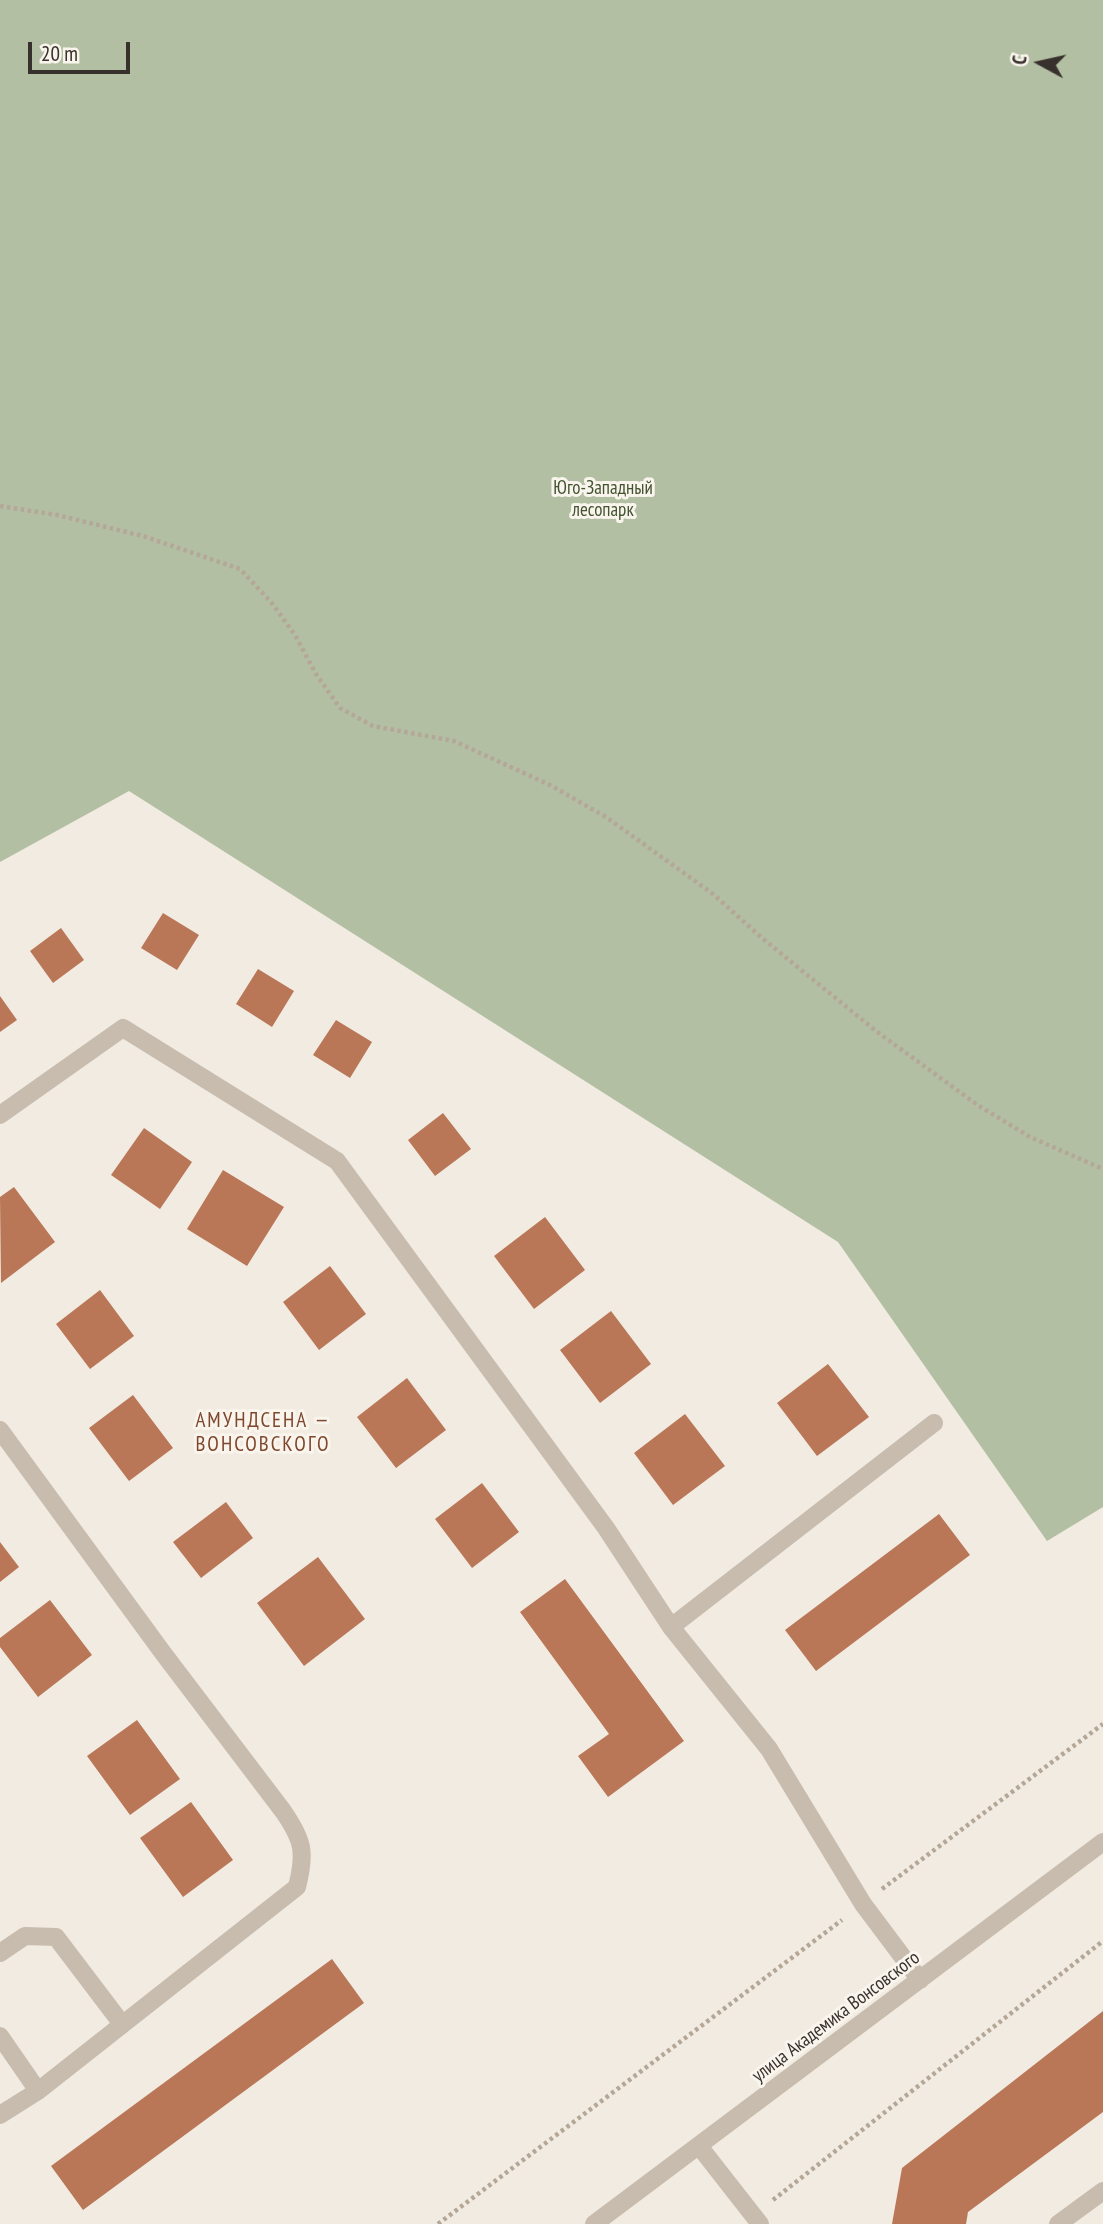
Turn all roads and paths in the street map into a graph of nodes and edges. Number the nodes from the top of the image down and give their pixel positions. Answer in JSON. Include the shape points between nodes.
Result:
{"nodes":[{"id":1,"x":0,"y":506,"type":"edge"},
{"id":2,"x":0,"y":1115,"type":"edge"},
{"id":3,"x":1103,"y":1169,"type":"edge"},
{"id":4,"x":934,"y":1423,"type":"dead end"},
{"id":5,"x":0,"y":1430,"type":"edge"},
{"id":6,"x":671,"y":1627,"type":"junction"},
{"id":7,"x":1103,"y":1724,"type":"edge"},
{"id":8,"x":1103,"y":1842,"type":"edge"},
{"id":9,"x":863,"y":1904,"type":"junction"},
{"id":10,"x":1103,"y":1941,"type":"edge"},
{"id":11,"x":0,"y":1953,"type":"edge"},
{"id":12,"x":920,"y":1980,"type":"junction"},
{"id":13,"x":122,"y":2024,"type":"junction"},
{"id":14,"x":0,"y":2036,"type":"edge"},
{"id":15,"x":38,"y":2091,"type":"junction"},
{"id":16,"x":0,"y":2115,"type":"edge"},
{"id":17,"x":699,"y":2146,"type":"junction"},
{"id":18,"x":1103,"y":2191,"type":"edge"},
{"id":19,"x":756,"y":2220,"type":"edge"},
{"id":20,"x":438,"y":2224,"type":"edge"},
{"id":21,"x":594,"y":2224,"type":"edge"},
{"id":22,"x":1058,"y":2224,"type":"edge"}],
"edges":[{"from":1,"to":3,"type":"path","via":[[143,536],[240,569],[295,635],[340,708],[373,726],[454,741],[550,785],[606,817],[713,894],[876,1031],[979,1106],[1030,1137]]},
{"from":2,"to":6,"type":"street","via":[[123,1028],[337,1161],[606,1528]]},
{"from":4,"to":6,"type":"street"},
{"from":5,"to":13,"type":"street","via":[[299,1833],[303,1863],[297,1887]]},
{"from":6,"to":9,"type":"street","via":[[769,1749]]},
{"from":7,"to":9,"type":"path"},
{"from":8,"to":12,"type":"street","name":"улица Академика Вонсовского"},
{"from":9,"to":12,"type":"street"},
{"from":9,"to":20,"type":"path"},
{"from":10,"to":19,"type":"path"},
{"from":11,"to":13,"type":"street","via":[[25,1936],[56,1937]]},
{"from":12,"to":17,"type":"street","name":"улица Академика Вонсовского"},
{"from":13,"to":15,"type":"street"},
{"from":14,"to":15,"type":"street"},
{"from":15,"to":16,"type":"street"},
{"from":17,"to":19,"type":"street"},
{"from":17,"to":21,"type":"street","name":"улица Академика Вонсовского"},
{"from":18,"to":22,"type":"street"}]}
